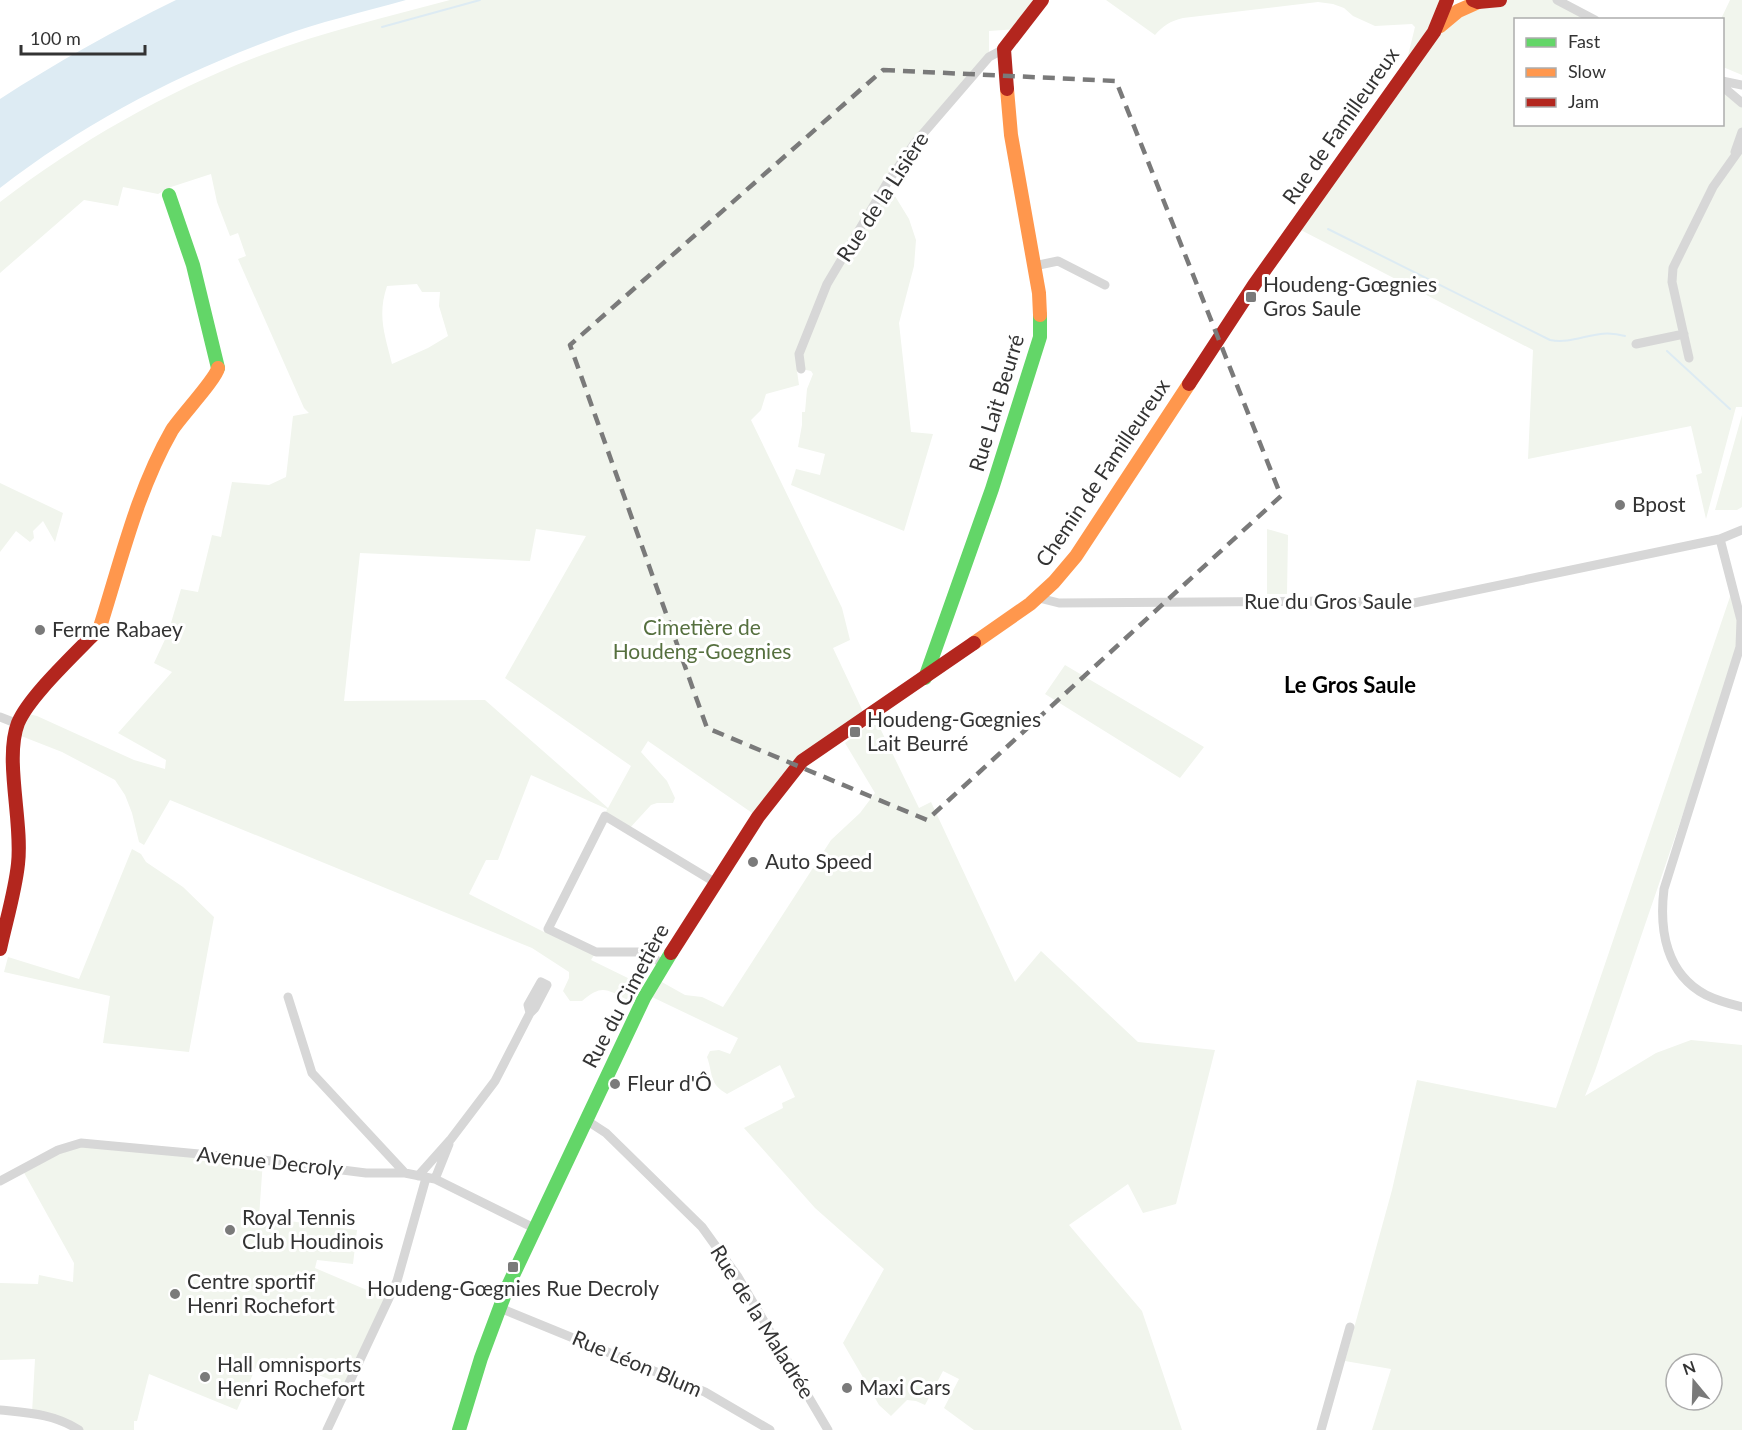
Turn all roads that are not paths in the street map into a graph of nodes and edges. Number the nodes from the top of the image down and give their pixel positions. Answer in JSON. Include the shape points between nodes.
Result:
{"nodes":[{"id":1,"x":1042,"y":0,"type":"edge"},
{"id":2,"x":1447,"y":0,"type":"edge"},
{"id":3,"x":1500,"y":0,"type":"edge"},
{"id":4,"x":1557,"y":0,"type":"edge"},
{"id":5,"x":1475,"y":1,"type":"edge"},
{"id":6,"x":1592,"y":18,"type":"edge"},
{"id":7,"x":1434,"y":32,"type":"junction"},
{"id":8,"x":1004,"y":49,"type":"junction"},
{"id":9,"x":1724,"y":81,"type":"edge"},
{"id":10,"x":1742,"y":85,"type":"edge"},
{"id":11,"x":1724,"y":88,"type":"edge"},
{"id":12,"x":1742,"y":103,"type":"edge"},
{"id":13,"x":1742,"y":132,"type":"edge"},
{"id":14,"x":1742,"y":146,"type":"edge"},
{"id":15,"x":1733,"y":157,"type":"junction"},
{"id":16,"x":169,"y":195,"type":"dead end"},
{"id":17,"x":1034,"y":266,"type":"junction"},
{"id":18,"x":1263,"y":273,"type":"joint"},
{"id":19,"x":1105,"y":285,"type":"dead end"},
{"id":20,"x":1684,"y":334,"type":"junction"},
{"id":21,"x":1636,"y":344,"type":"dead end"},
{"id":22,"x":1689,"y":358,"type":"dead end"},
{"id":23,"x":801,"y":369,"type":"dead end"},
{"id":24,"x":1742,"y":530,"type":"edge"},
{"id":25,"x":1720,"y":539,"type":"junction"},
{"id":26,"x":1039,"y":598,"type":"junction"},
{"id":27,"x":944,"y":663,"type":"joint"},
{"id":28,"x":925,"y":678,"type":"junction"},
{"id":29,"x":0,"y":717,"type":"edge"},
{"id":30,"x":18,"y":724,"type":"junction"},
{"id":31,"x":716,"y":883,"type":"junction"},
{"id":32,"x":0,"y":950,"type":"edge"},
{"id":33,"x":663,"y":963,"type":"junction"},
{"id":34,"x":545,"y":984,"type":"dead end"},
{"id":35,"x":288,"y":997,"type":"dead end"},
{"id":36,"x":1742,"y":1007,"type":"edge"},
{"id":37,"x":586,"y":1120,"type":"junction"},
{"id":38,"x":451,"y":1139,"type":"junction"},
{"id":39,"x":405,"y":1173,"type":"junction"},
{"id":40,"x":426,"y":1178,"type":"junction"},
{"id":41,"x":0,"y":1181,"type":"edge"},
{"id":42,"x":536,"y":1229,"type":"junction"},
{"id":43,"x":500,"y":1308,"type":"junction"},
{"id":44,"x":1350,"y":1327,"type":"dead end"},
{"id":45,"x":0,"y":1410,"type":"edge"},
{"id":46,"x":79,"y":1430,"type":"edge"},
{"id":47,"x":327,"y":1430,"type":"edge"},
{"id":48,"x":459,"y":1430,"type":"edge"},
{"id":49,"x":770,"y":1430,"type":"edge"},
{"id":50,"x":828,"y":1430,"type":"edge"},
{"id":51,"x":1321,"y":1430,"type":"edge"}],
"edges":[{"from":1,"to":8,"type":"street"},
{"from":2,"to":7,"type":"street","name":"Rue de Familleureux"},
{"from":3,"to":5,"type":"street"},
{"from":4,"to":6,"type":"street"},
{"from":5,"to":7,"type":"street","via":[[1451,14]]},
{"from":7,"to":18,"type":"street","name":"Rue de Familleureux"},
{"from":8,"to":17,"type":"street","name":"Rue Lait Beurré","via":[[1011,135]]},
{"from":8,"to":23,"type":"street","name":"Rue de la Lisière","via":[[989,57],[951,100],[887,183],[827,284],[799,354]]},
{"from":9,"to":10,"type":"street"},
{"from":11,"to":12,"type":"street"},
{"from":13,"to":15,"type":"street"},
{"from":14,"to":15,"type":"street"},
{"from":15,"to":20,"type":"street","via":[[1713,187],[1673,268],[1672,282]]},
{"from":16,"to":30,"type":"street","via":[[193,265],[218,374],[173,429],[145,484],[100,627],[29,704]]},
{"from":17,"to":19,"type":"street","via":[[1058,261]]},
{"from":17,"to":28,"type":"street","name":"Rue Lait Beurré","via":[[1041,326],[1037,349]]},
{"from":18,"to":26,"type":"street","name":"Chemin de Familleureux","via":[[1076,556]]},
{"from":20,"to":21,"type":"street"},
{"from":20,"to":22,"type":"street"},
{"from":24,"to":25,"type":"street","name":"Rue du Gros Saule"},
{"from":25,"to":26,"type":"street","name":"Rue du Gros Saule","via":[[1409,604],[1059,603]]},
{"from":25,"to":36,"type":"street","via":[[1741,620],[1740,647],[1664,889],[1662,929],[1674,965],[1683,977],[1706,995]]},
{"from":26,"to":27,"type":"street","name":"Chemin de Familleureux"},
{"from":27,"to":28,"type":"street","name":"Rue du Cimetière"},
{"from":28,"to":31,"type":"street","name":"Rue du Cimetière","via":[[802,761],[758,817]]},
{"from":29,"to":30,"type":"street"},
{"from":30,"to":32,"type":"street","via":[[13,754],[18,864]]},
{"from":31,"to":33,"type":"street","name":"Rue du Cimetière"},
{"from":31,"to":33,"type":"street","via":[[605,816],[549,929],[596,952],[638,952]]},
{"from":33,"to":37,"type":"street","name":"Rue du Cimetière"},
{"from":34,"to":38,"type":"street","via":[[495,1081]]},
{"from":35,"to":39,"type":"street","via":[[312,1073]]},
{"from":37,"to":42,"type":"street","name":"Rue du Cimetière"},
{"from":37,"to":50,"type":"street","name":"Rue de la Maladrée","via":[[606,1133],[714,1242],[740,1279]]},
{"from":38,"to":40,"type":"street"},
{"from":38,"to":40,"type":"street"},
{"from":39,"to":40,"type":"street","name":"Avenue Decroly"},
{"from":39,"to":41,"type":"street","name":"Avenue Decroly","via":[[366,1173],[81,1143],[58,1150]]},
{"from":40,"to":42,"type":"street","name":"Avenue Decroly"},
{"from":40,"to":47,"type":"street","via":[[397,1281]]},
{"from":42,"to":43,"type":"street","name":"Rue du Cimetière"},
{"from":43,"to":48,"type":"street","name":"Rue du Cimetière"},
{"from":43,"to":49,"type":"street","name":"Rue Léon Blum","via":[[705,1392]]},
{"from":44,"to":51,"type":"street"},
{"from":45,"to":46,"type":"street","via":[[46,1415]]}]}
